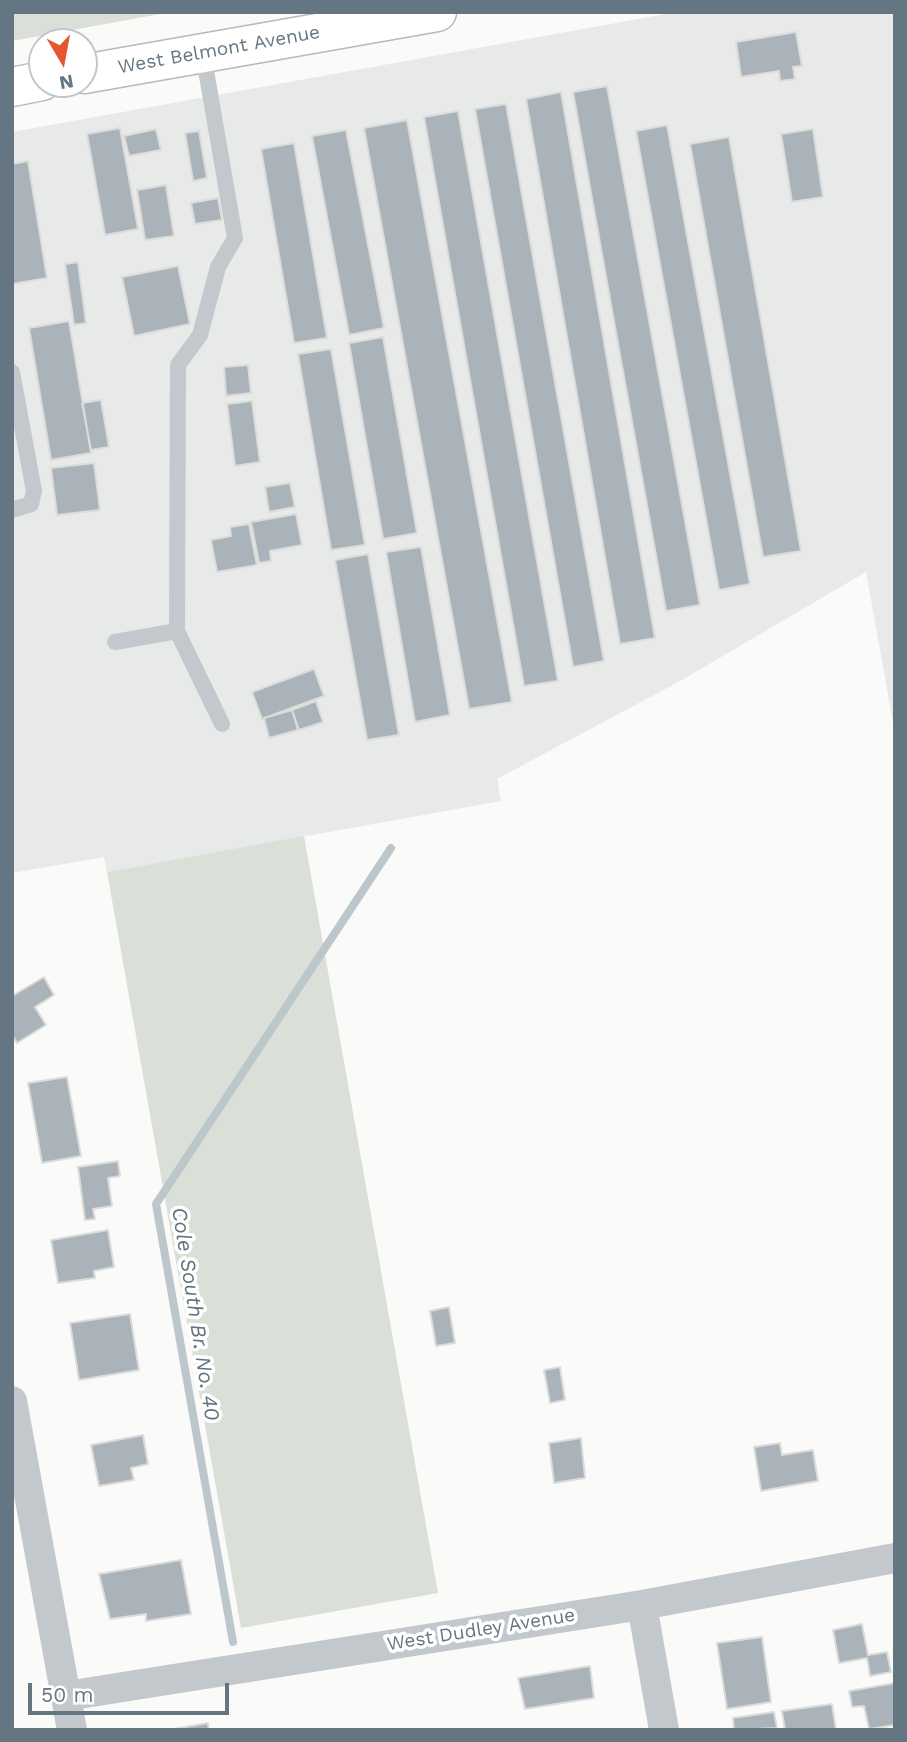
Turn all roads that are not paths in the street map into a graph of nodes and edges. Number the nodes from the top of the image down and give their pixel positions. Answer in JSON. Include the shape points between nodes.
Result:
{"nodes":[{"id":1,"x":437,"y":12,"type":"edge"},
{"id":2,"x":339,"y":21,"type":"edge"},
{"id":3,"x":203,"y":53,"type":"junction"},
{"id":4,"x":98,"y":72,"type":"edge"},
{"id":5,"x":12,"y":372,"type":"edge"},
{"id":6,"x":15,"y":397,"type":"edge"},
{"id":7,"x":19,"y":450,"type":"edge"},
{"id":8,"x":12,"y":510,"type":"edge"},
{"id":9,"x":177,"y":631,"type":"junction"},
{"id":10,"x":115,"y":642,"type":"dead end"},
{"id":11,"x":222,"y":724,"type":"dead end"},
{"id":12,"x":12,"y":1401,"type":"edge"},
{"id":13,"x":895,"y":1558,"type":"edge"},
{"id":14,"x":642,"y":1605,"type":"junction"},
{"id":15,"x":66,"y":1696,"type":"junction"},
{"id":16,"x":72,"y":1730,"type":"edge"},
{"id":17,"x":664,"y":1730,"type":"edge"}],
"edges":[{"from":1,"to":2,"type":"main road","name":"West Belmont Avenue"},
{"from":2,"to":3,"type":"main road","name":"West Belmont Avenue"},
{"from":3,"to":4,"type":"main road","name":"West Belmont Avenue"},
{"from":3,"to":9,"type":"lane","via":[[235,238],[218,267],[200,335],[178,365]]},
{"from":5,"to":6,"type":"lane"},
{"from":6,"to":7,"type":"lane"},
{"from":7,"to":8,"type":"lane","via":[[33,491],[31,504]]},
{"from":9,"to":10,"type":"lane"},
{"from":9,"to":11,"type":"lane"},
{"from":12,"to":15,"type":"street"},
{"from":13,"to":14,"type":"street","name":"West Dudley Avenue"},
{"from":14,"to":15,"type":"street","name":"West Dudley Avenue"},
{"from":14,"to":17,"type":"street"},
{"from":15,"to":16,"type":"street"}]}
